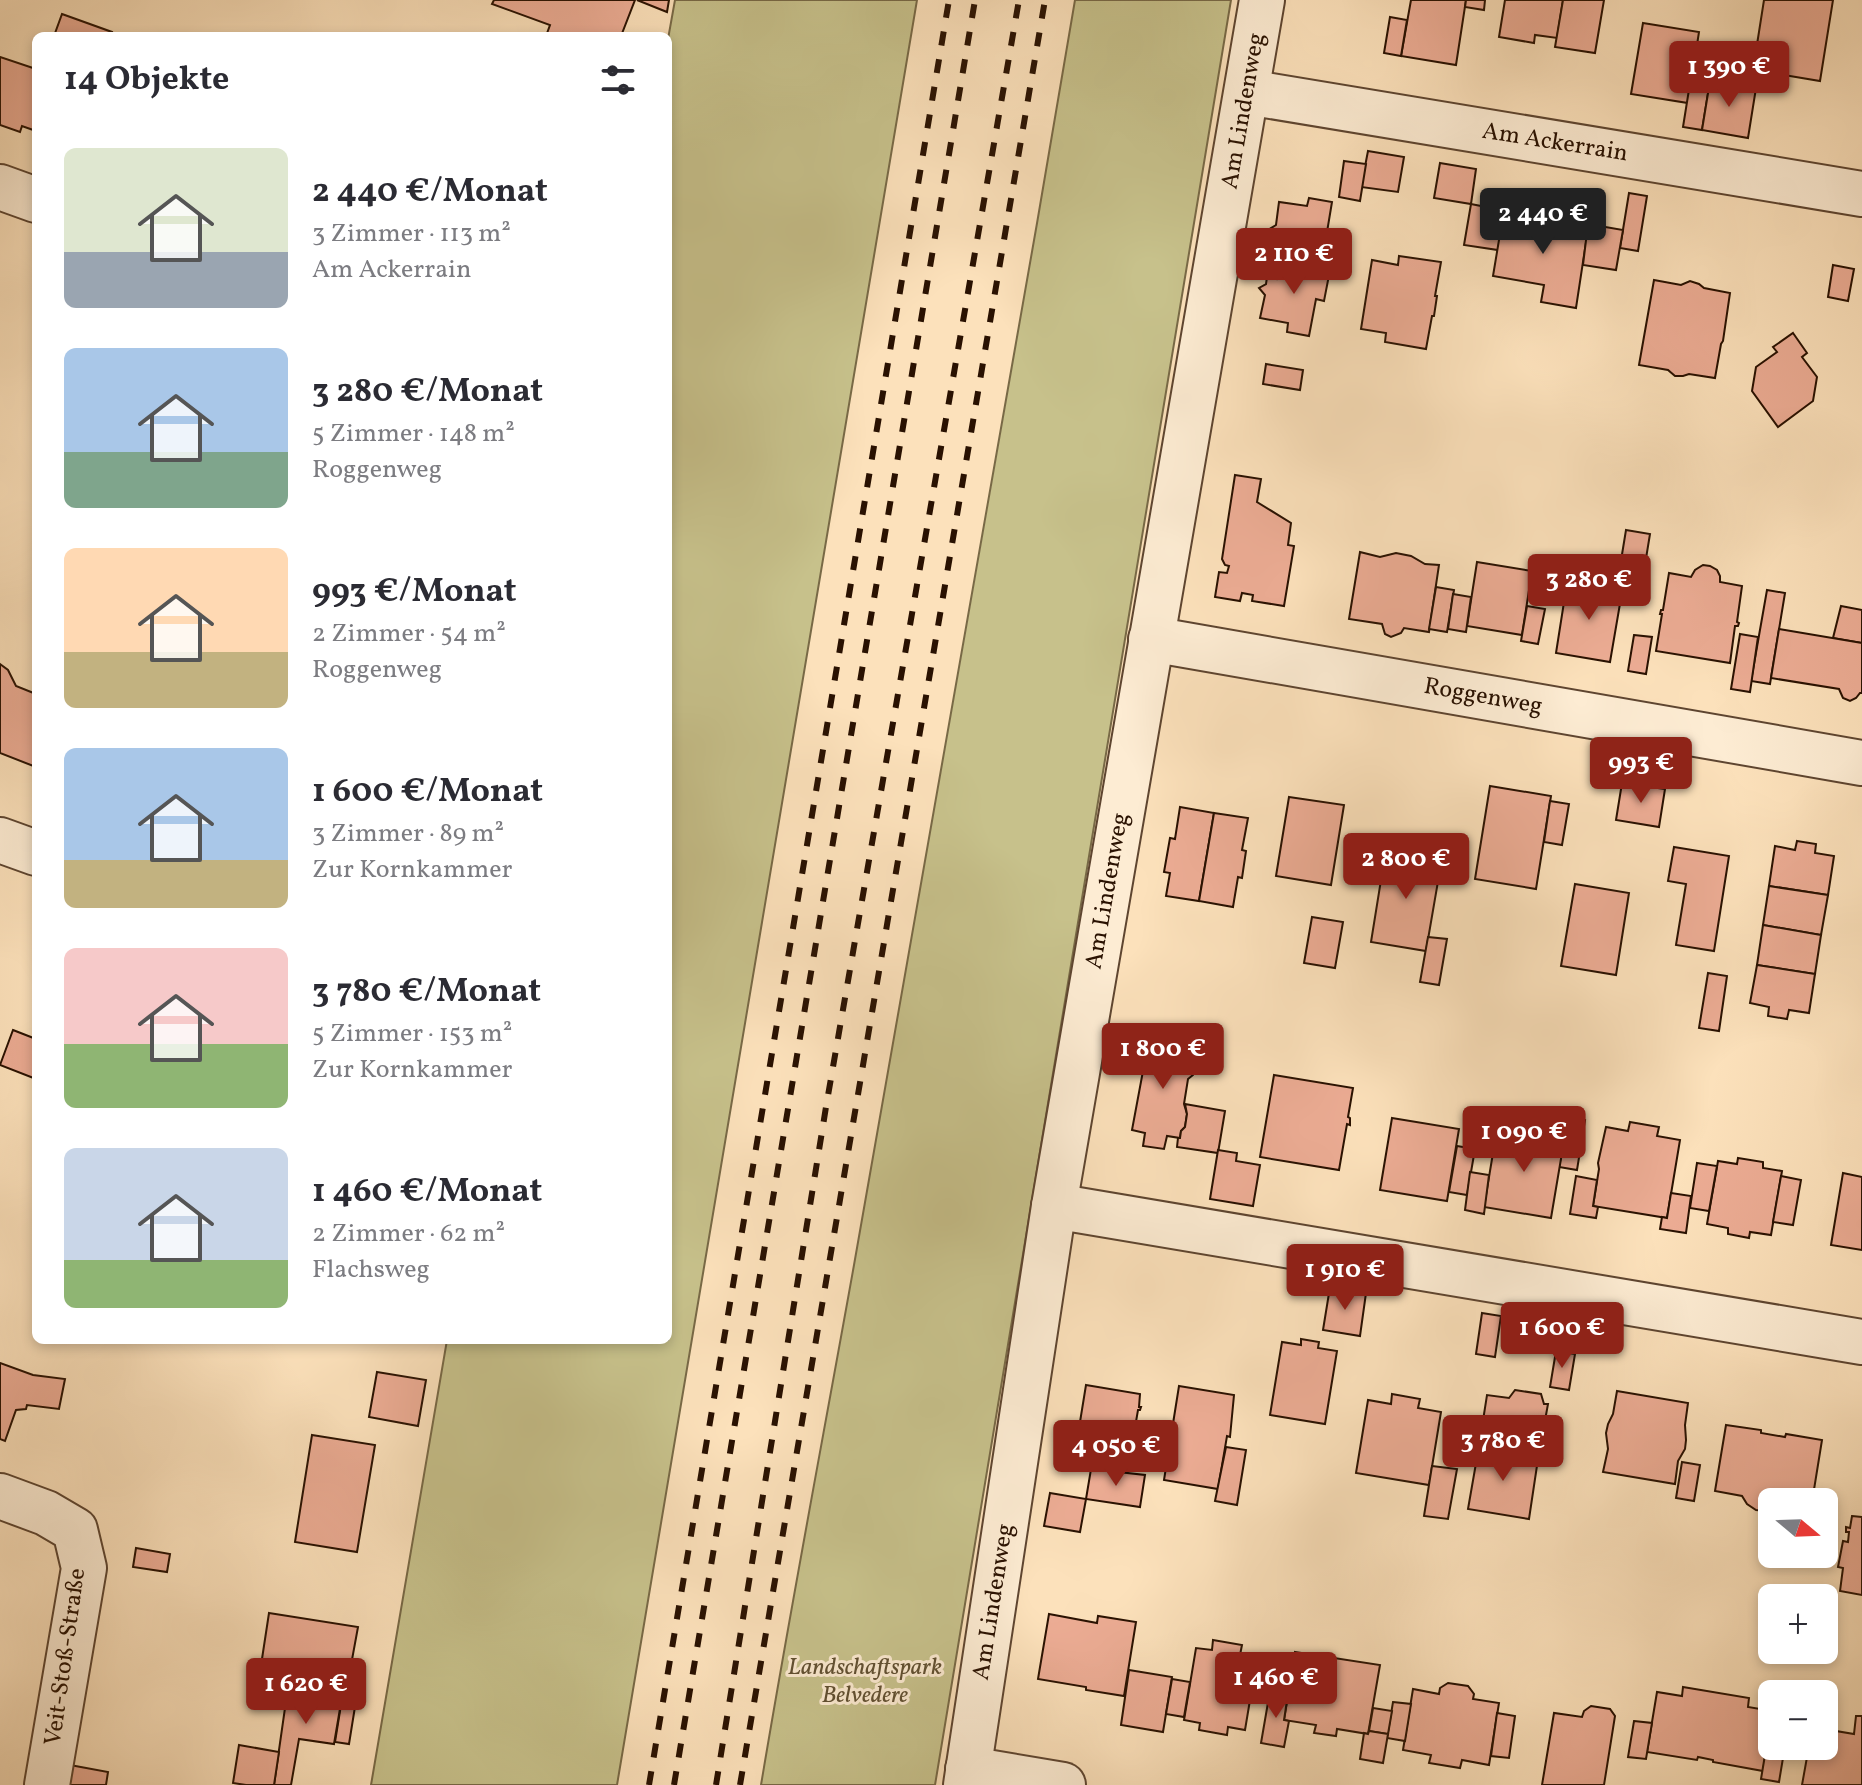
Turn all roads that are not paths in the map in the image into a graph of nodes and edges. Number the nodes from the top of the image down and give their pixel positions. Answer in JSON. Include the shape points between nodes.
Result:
{"nodes":[{"id":1,"x":1262,"y":0,"type":"edge"},
{"id":2,"x":1247,"y":92,"type":"junction"},
{"id":3,"x":0,"y":187,"type":"edge"},
{"id":4,"x":1862,"y":194,"type":"edge"},
{"id":5,"x":32,"y":199,"type":"edge"},
{"id":6,"x":1151,"y":639,"type":"junction"},
{"id":7,"x":1862,"y":763,"type":"edge"},
{"id":8,"x":0,"y":840,"type":"edge"},
{"id":9,"x":32,"y":852,"type":"edge"},
{"id":10,"x":1054,"y":1206,"type":"junction"},
{"id":11,"x":1862,"y":1342,"type":"edge"},
{"id":12,"x":0,"y":1496,"type":"edge"},
{"id":13,"x":967,"y":1777,"type":"edge"},
{"id":14,"x":47,"y":1785,"type":"edge"},
{"id":15,"x":1063,"y":1785,"type":"edge"}],
"edges":[{"from":1,"to":2,"type":"street","name":"Am Lindenweg"},
{"from":2,"to":4,"type":"street","name":"Am Ackerrain"},
{"from":2,"to":6,"type":"street","name":"Am Lindenweg"},
{"from":3,"to":5,"type":"street"},
{"from":6,"to":7,"type":"street","name":"Roggenweg"},
{"from":6,"to":10,"type":"street","name":"Am Lindenweg"},
{"from":8,"to":9,"type":"street"},
{"from":10,"to":11,"type":"street"},
{"from":10,"to":13,"type":"street","name":"Am Lindenweg"},
{"from":12,"to":14,"type":"street","name":"Veit-Stoß-Straße","via":[[75,1530],[84,1568]]},
{"from":13,"to":15,"type":"street"}]}
